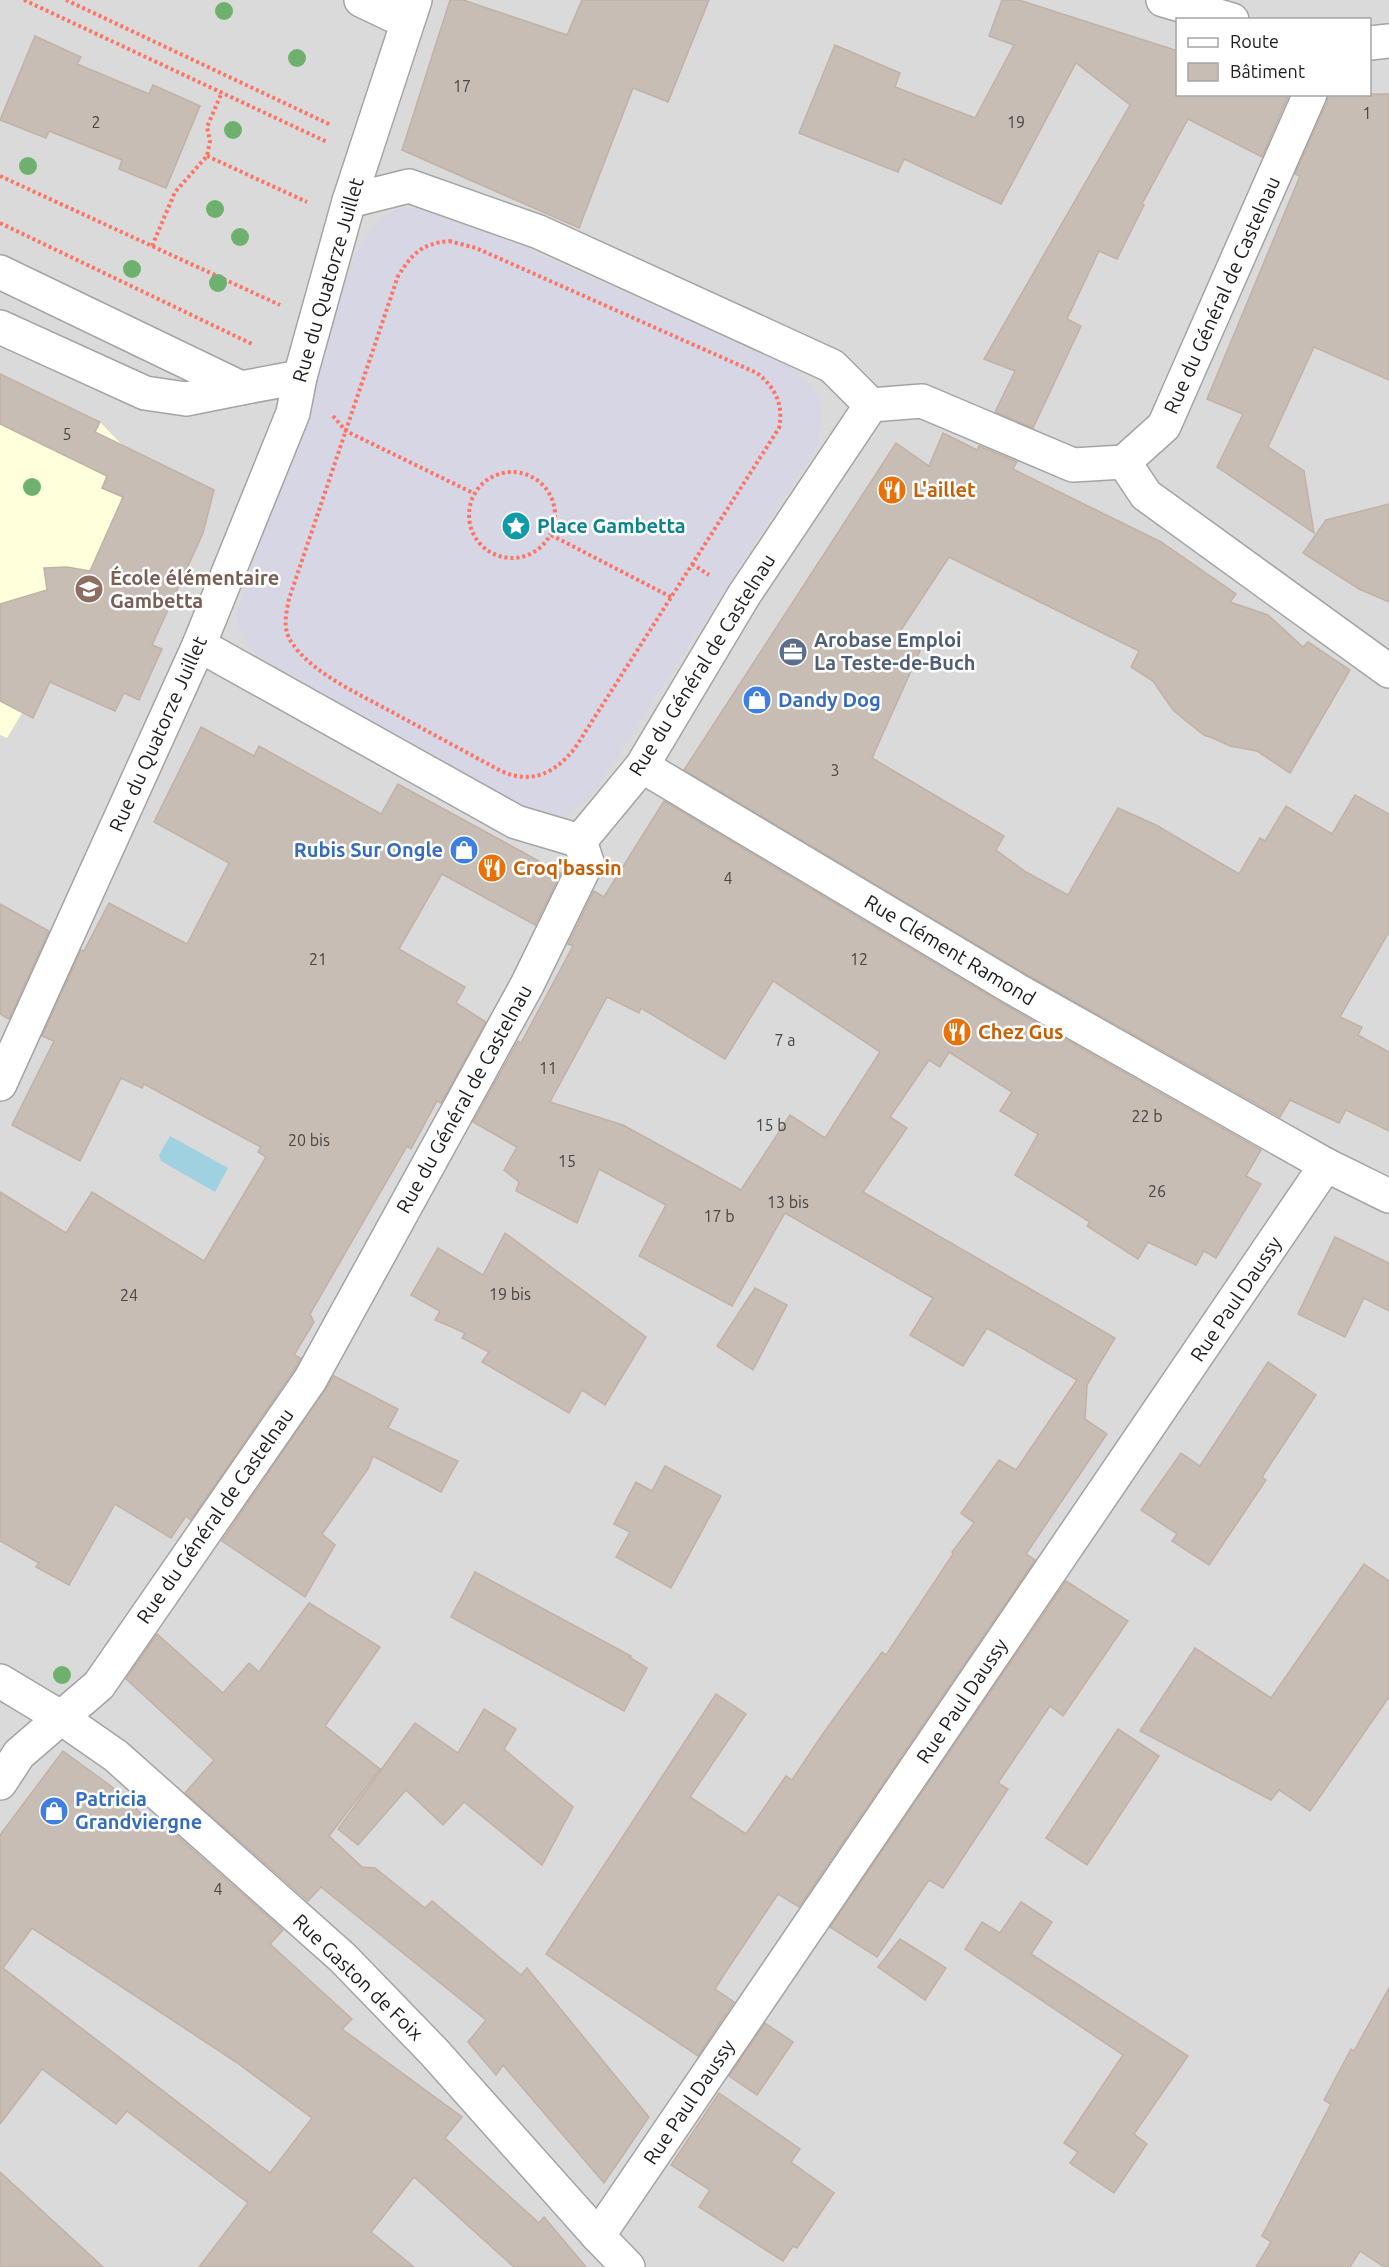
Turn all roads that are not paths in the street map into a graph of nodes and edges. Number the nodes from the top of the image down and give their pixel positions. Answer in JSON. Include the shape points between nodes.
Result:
{"nodes":[{"id":1,"x":361,"y":0,"type":"edge"},
{"id":2,"x":1163,"y":0,"type":"edge"},
{"id":3,"x":411,"y":11,"type":"edge"},
{"id":4,"x":1225,"y":18,"type":"edge"},
{"id":5,"x":1389,"y":41,"type":"edge"},
{"id":6,"x":1371,"y":44,"type":"edge"},
{"id":7,"x":1309,"y":96,"type":"edge"},
{"id":8,"x":350,"y":201,"type":"junction"},
{"id":9,"x":0,"y":272,"type":"edge"},
{"id":10,"x":0,"y":327,"type":"edge"},
{"id":11,"x":300,"y":377,"type":"junction"},
{"id":12,"x":241,"y":388,"type":"junction"},
{"id":13,"x":872,"y":405,"type":"junction"},
{"id":14,"x":1124,"y":462,"type":"junction"},
{"id":15,"x":199,"y":645,"type":"junction"},
{"id":16,"x":1389,"y":671,"type":"edge"},
{"id":17,"x":642,"y":766,"type":"junction"},
{"id":18,"x":580,"y":842,"type":"junction"},
{"id":19,"x":9,"y":1040,"type":"edge"},
{"id":20,"x":0,"y":1084,"type":"edge"},
{"id":21,"x":1326,"y":1165,"type":"junction"},
{"id":22,"x":1389,"y":1196,"type":"edge"},
{"id":23,"x":0,"y":1681,"type":"edge"},
{"id":24,"x":60,"y":1717,"type":"junction"},
{"id":25,"x":0,"y":1783,"type":"edge"},
{"id":26,"x":598,"y":2236,"type":"junction"},
{"id":27,"x":628,"y":2267,"type":"edge"}],
"edges":[{"from":1,"to":3,"type":"street"},
{"from":2,"to":4,"type":"street"},
{"from":3,"to":8,"type":"street","name":"Rue du Quatorze Juillet"},
{"from":5,"to":6,"type":"street"},
{"from":7,"to":14,"type":"street","name":"Rue du Général de Castelnau","via":[[1164,426]]},
{"from":8,"to":11,"type":"street","name":"Rue du Quatorze Juillet"},
{"from":8,"to":13,"type":"street","via":[[409,186],[539,232],[832,366]]},
{"from":9,"to":12,"type":"street"},
{"from":10,"to":12,"type":"street","via":[[145,393],[186,399]]},
{"from":11,"to":12,"type":"street"},
{"from":11,"to":15,"type":"street","name":"Rue du Quatorze Juillet","via":[[292,413]]},
{"from":13,"to":14,"type":"street","via":[[922,401],[1073,465]]},
{"from":13,"to":17,"type":"street","name":"Rue du Général de Castelnau","via":[[744,595]]},
{"from":14,"to":16,"type":"street","via":[[1146,495]]},
{"from":15,"to":18,"type":"street","via":[[516,822]]},
{"from":15,"to":19,"type":"street","name":"Rue du Quatorze Juillet"},
{"from":17,"to":18,"type":"street","name":"Rue du Général de Castelnau"},
{"from":17,"to":21,"type":"street","name":"Rue Clément Ramond","via":[[1015,989]]},
{"from":18,"to":24,"type":"street","name":"Rue du Général de Castelnau","via":[[587,862],[527,985],[310,1380],[99,1685]]},
{"from":19,"to":20,"type":"street","name":"Rue du Quatorze Juillet"},
{"from":21,"to":22,"type":"street","name":"Rue Clément Ramond"},
{"from":21,"to":26,"type":"street","name":"Rue Paul Daussy"},
{"from":23,"to":24,"type":"street","name":"Rue Gaston de Foix"},
{"from":24,"to":25,"type":"street","name":"Rue du Général de Castelnau","via":[[19,1754]]},
{"from":24,"to":26,"type":"street","name":"Rue Gaston de Foix","via":[[116,1756],[343,1958],[434,2052]]},
{"from":26,"to":27,"type":"street","name":"Rue Gaston de Foix"}]}
